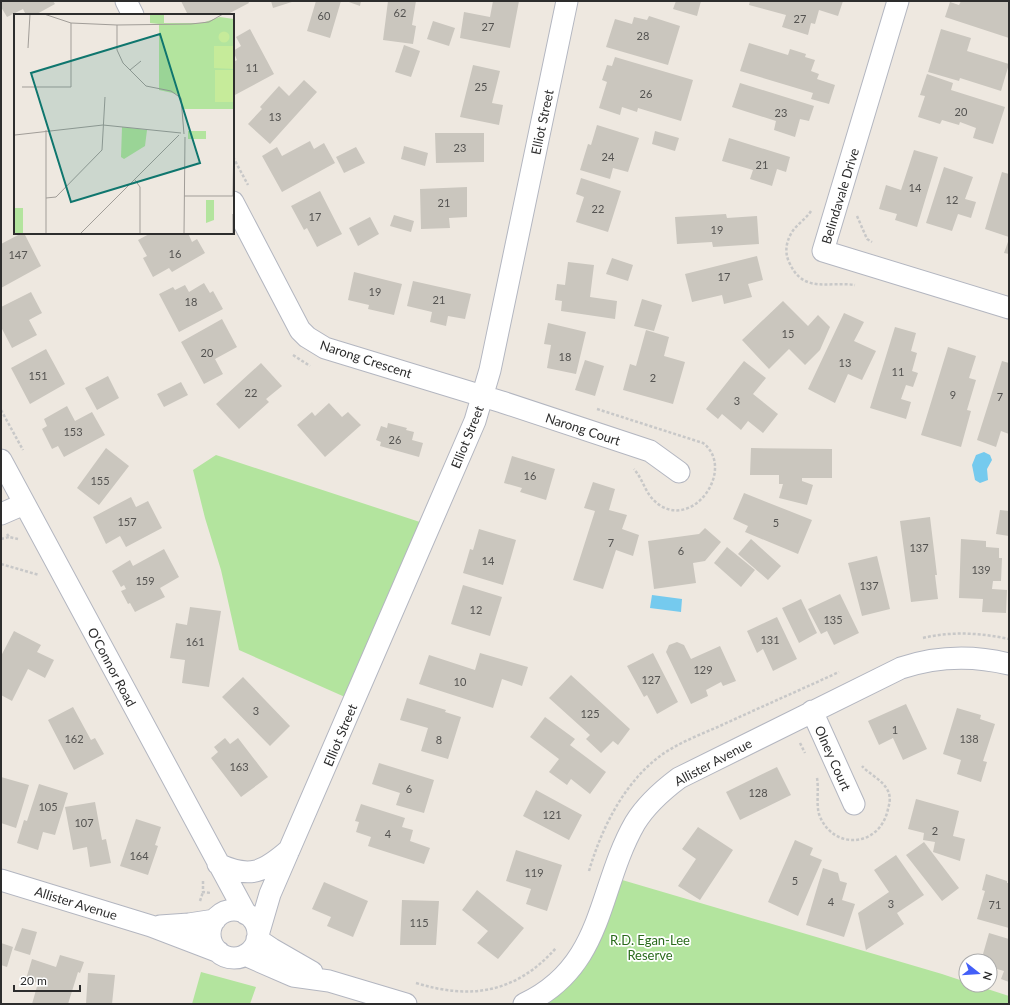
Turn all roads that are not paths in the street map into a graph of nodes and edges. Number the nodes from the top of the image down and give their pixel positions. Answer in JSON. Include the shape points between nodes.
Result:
{"nodes":[{"id":1,"x":126,"y":1,"type":"edge"},
{"id":2,"x":567,"y":1,"type":"edge"},
{"id":3,"x":898,"y":1,"type":"edge"},
{"id":4,"x":132,"y":14,"type":"edge"},
{"id":5,"x":234,"y":204,"type":"edge"},
{"id":6,"x":1009,"y":308,"type":"edge"},
{"id":7,"x":482,"y":396,"type":"junction"},
{"id":8,"x":1,"y":460,"type":"edge"},
{"id":9,"x":679,"y":472,"type":"dead end"},
{"id":10,"x":24,"y":504,"type":"junction"},
{"id":11,"x":1,"y":514,"type":"edge"},
{"id":12,"x":1009,"y":664,"type":"edge"},
{"id":13,"x":812,"y":711,"type":"junction"},
{"id":14,"x":854,"y":804,"type":"dead end"},
{"id":15,"x":291,"y":848,"type":"junction"},
{"id":16,"x":221,"y":869,"type":"junction"},
{"id":17,"x":1,"y":880,"type":"edge"},
{"id":18,"x":246,"y":914,"type":"junction"},
{"id":19,"x":218,"y":917,"type":"junction"},
{"id":20,"x":151,"y":926,"type":"junction"},
{"id":21,"x":257,"y":937,"type":"junction"},
{"id":22,"x":219,"y":952,"type":"junction"},
{"id":23,"x":245,"y":955,"type":"junction"},
{"id":24,"x":329,"y":980,"type":"junction"},
{"id":25,"x":406,"y":1004,"type":"edge"},
{"id":26,"x":524,"y":1004,"type":"edge"}],
"edges":[{"from":1,"to":4,"type":"street"},
{"from":2,"to":7,"type":"street","name":"Elliot Street","via":[[490,370]]},
{"from":3,"to":6,"type":"street","name":"Belindavale Drive","via":[[823,251]]},
{"from":5,"to":7,"type":"street","name":"Narong Crescent","via":[[300,330],[307,337],[324,348]]},
{"from":7,"to":9,"type":"street","name":"Narong Court","via":[[650,451]]},
{"from":7,"to":15,"type":"street","name":"Elliot Street","via":[[475,421]]},
{"from":8,"to":10,"type":"street","name":"O'Connor Road"},
{"from":10,"to":11,"type":"street"},
{"from":10,"to":16,"type":"street","name":"O'Connor Road"},
{"from":12,"to":13,"type":"street","name":"Allister Avenue","via":[[964,657],[920,662],[880,677]]},
{"from":13,"to":14,"type":"street","name":"Olney Court"},
{"from":13,"to":26,"type":"street","name":"Allister Avenue","via":[[697,767],[664,789],[636,822],[614,870],[591,938],[577,960],[546,992]]},
{"from":15,"to":16,"type":"street","name":"Elliot Street","via":[[271,865],[255,871],[239,873]]},
{"from":15,"to":21,"type":"street","name":"Elliot Street","via":[[270,894]]},
{"from":16,"to":18,"type":"street","name":"O'Connor Road"},
{"from":16,"to":19,"type":"street"},
{"from":17,"to":20,"type":"street","name":"Allister Avenue"},
{"from":18,"to":19,"type":"street","via":[[233,910]]},
{"from":18,"to":21,"type":"street","via":[[255,923]]},
{"from":19,"to":20,"type":"street","name":"Allister Avenue","via":[[189,924]]},
{"from":19,"to":22,"type":"street","via":[[210,933],[214,947]]},
{"from":20,"to":22,"type":"street","name":"Allister Avenue"},
{"from":21,"to":23,"type":"street"},
{"from":21,"to":24,"type":"street","via":[[272,950]]},
{"from":22,"to":23,"type":"street","via":[[231,958]]},
{"from":23,"to":24,"type":"street","via":[[293,976]]},
{"from":24,"to":25,"type":"street"}]}
